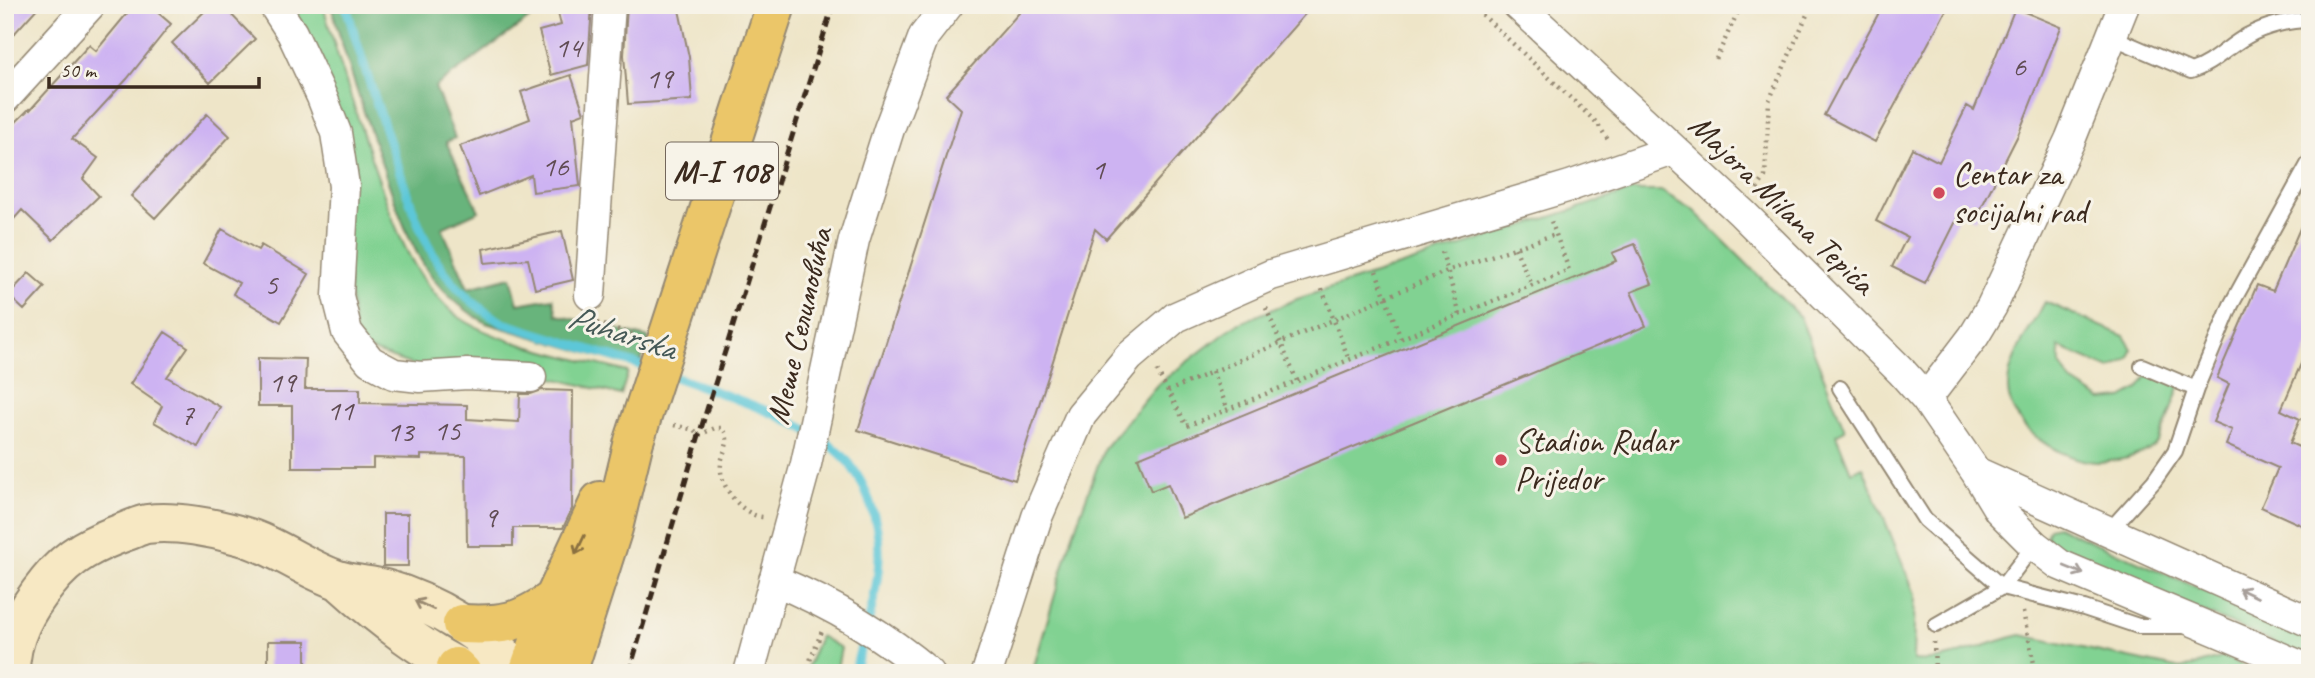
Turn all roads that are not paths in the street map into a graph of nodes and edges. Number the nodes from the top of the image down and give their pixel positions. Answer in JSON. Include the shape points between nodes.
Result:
{"nodes":[{"id":1,"x":90,"y":5,"type":"edge"},
{"id":2,"x":274,"y":5,"type":"edge"},
{"id":3,"x":610,"y":5,"type":"edge"},
{"id":4,"x":776,"y":5,"type":"edge"},
{"id":5,"x":947,"y":5,"type":"edge"},
{"id":6,"x":1518,"y":5,"type":"edge"},
{"id":7,"x":2124,"y":5,"type":"edge"},
{"id":8,"x":2310,"y":20,"type":"edge"},
{"id":9,"x":2112,"y":37,"type":"junction"},
{"id":10,"x":5,"y":98,"type":"edge"},
{"id":11,"x":1673,"y":150,"type":"junction"},
{"id":12,"x":2310,"y":160,"type":"edge"},
{"id":13,"x":590,"y":295,"type":"road end"},
{"id":14,"x":2142,"y":366,"type":"dead end"},
{"id":15,"x":531,"y":377,"type":"dead end"},
{"id":16,"x":1840,"y":387,"type":"dead end"},
{"id":17,"x":2196,"y":389,"type":"junction"},
{"id":18,"x":1926,"y":399,"type":"junction"},
{"id":19,"x":640,"y":424,"type":"junction"},
{"id":20,"x":1976,"y":472,"type":"junction"},
{"id":21,"x":2109,"y":531,"type":"junction"},
{"id":22,"x":2034,"y":545,"type":"junction"},
{"id":23,"x":339,"y":580,"type":"junction"},
{"id":24,"x":774,"y":580,"type":"junction"},
{"id":25,"x":2002,"y":587,"type":"junction"},
{"id":26,"x":554,"y":599,"type":"junction"},
{"id":27,"x":2310,"y":622,"type":"edge"},
{"id":28,"x":462,"y":624,"type":"junction"},
{"id":29,"x":1936,"y":625,"type":"road end"},
{"id":30,"x":2208,"y":626,"type":"junction"},
{"id":31,"x":10,"y":665,"type":"edge"},
{"id":32,"x":2310,"y":670,"type":"edge"},
{"id":33,"x":464,"y":671,"type":"edge"},
{"id":34,"x":519,"y":673,"type":"edge"},
{"id":35,"x":528,"y":673,"type":"edge"},
{"id":36,"x":567,"y":673,"type":"edge"},
{"id":37,"x":749,"y":673,"type":"edge"},
{"id":38,"x":929,"y":673,"type":"edge"},
{"id":39,"x":987,"y":673,"type":"edge"}],
"edges":[{"from":1,"to":10,"type":"street"},
{"from":2,"to":15,"type":"street","via":[[292,33],[336,133],[344,187],[338,296],[347,332],[370,361],[394,374]]},
{"from":3,"to":13,"type":"street"},
{"from":4,"to":19,"type":"main road","number":"M-I 108"},
{"from":5,"to":24,"type":"street","name":"Меше Селимовића","via":[[924,36],[854,240],[806,464]]},
{"from":6,"to":11,"type":"street","name":"Majora Milana Tepića"},
{"from":7,"to":9,"type":"street"},
{"from":8,"to":9,"type":"lane","via":[[2271,26],[2246,36],[2192,71]]},
{"from":9,"to":18,"type":"street","via":[[2070,140],[1992,306]]},
{"from":11,"to":18,"type":"street","name":"Majora Milana Tepića"},
{"from":11,"to":39,"type":"street","via":[[1271,275],[1176,317],[1129,357],[1081,415],[1037,517]]},
{"from":12,"to":17,"type":"lane","via":[[2231,305]]},
{"from":14,"to":17,"type":"lane"},
{"from":16,"to":25,"type":"lane","via":[[1925,520]]},
{"from":17,"to":21,"type":"lane","via":[[2175,451]]},
{"from":18,"to":20,"type":"street","name":"Majora Milana Tepića"},
{"from":19,"to":26,"type":"main road","number":"M-I 108","one_way":true},
{"from":19,"to":36,"type":"main road","number":"M-I 108"},
{"from":20,"to":21,"type":"street"},
{"from":20,"to":22,"type":"street","name":"Majora Milana Tepića","via":[[1999,510]]},
{"from":27,"to":21,"type":"street","one_way":true},
{"from":22,"to":25,"type":"lane"},
{"from":22,"to":30,"type":"street","name":"Majora Milana Tepića","one_way":true,"via":[[2060,565]]},
{"from":28,"to":23,"type":"street","one_way":true,"via":[[386,589]]},
{"from":23,"to":31,"type":"street","via":[[243,536],[189,525],[147,524],[93,543],[60,566],[18,628]]},
{"from":23,"to":33,"type":"street","via":[[369,607]]},
{"from":24,"to":37,"type":"street","name":"Меше Селимовића"},
{"from":24,"to":38,"type":"street","via":[[838,609]]},
{"from":25,"to":29,"type":"lane"},
{"from":25,"to":30,"type":"lane","via":[[2138,626]]},
{"from":26,"to":28,"type":"main road","via":[[519,620],[496,626]]},
{"from":26,"to":35,"type":"main road","number":"M-I 108"},
{"from":28,"to":34,"type":"street"},
{"from":30,"to":32,"type":"street","name":"Majora Milana Tepića"}]}
